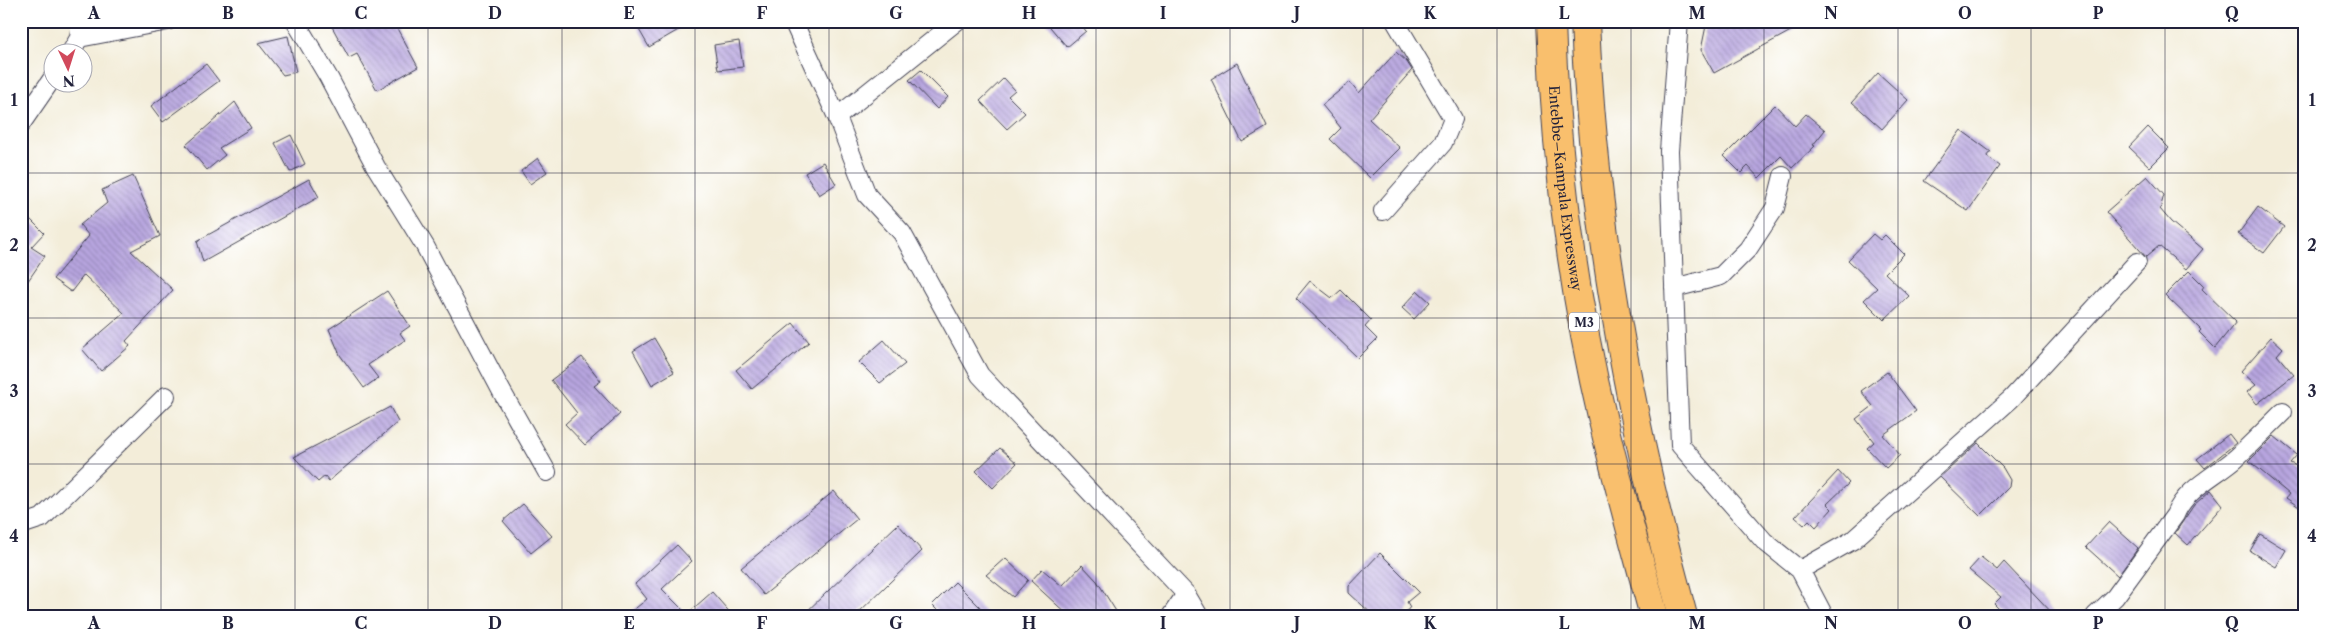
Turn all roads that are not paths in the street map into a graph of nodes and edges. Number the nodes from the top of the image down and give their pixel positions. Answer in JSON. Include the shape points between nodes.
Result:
{"nodes":[{"id":1,"x":168,"y":21,"type":"edge"},
{"id":2,"x":295,"y":21,"type":"edge"},
{"id":3,"x":793,"y":21,"type":"edge"},
{"id":4,"x":957,"y":21,"type":"edge"},
{"id":5,"x":1395,"y":21,"type":"edge"},
{"id":6,"x":1551,"y":21,"type":"edge"},
{"id":7,"x":1585,"y":21,"type":"edge"},
{"id":8,"x":1679,"y":21,"type":"edge"},
{"id":9,"x":77,"y":37,"type":"edge"},
{"id":10,"x":43,"y":92,"type":"edge"},
{"id":11,"x":837,"y":117,"type":"junction"},
{"id":12,"x":21,"y":124,"type":"edge"},
{"id":13,"x":1783,"y":176,"type":"dead end"},
{"id":14,"x":1383,"y":211,"type":"dead end"},
{"id":15,"x":2137,"y":262,"type":"dead end"},
{"id":16,"x":1674,"y":288,"type":"junction"},
{"id":17,"x":166,"y":396,"type":"dead end"},
{"id":18,"x":2283,"y":412,"type":"dead end"},
{"id":19,"x":547,"y":472,"type":"dead end"},
{"id":20,"x":21,"y":526,"type":"edge"},
{"id":21,"x":1800,"y":570,"type":"junction"},
{"id":22,"x":1186,"y":594,"type":"junction"},
{"id":23,"x":1171,"y":616,"type":"edge"},
{"id":24,"x":1199,"y":616,"type":"edge"},
{"id":25,"x":1654,"y":616,"type":"edge"},
{"id":26,"x":1683,"y":616,"type":"edge"},
{"id":27,"x":1824,"y":616,"type":"edge"},
{"id":28,"x":2095,"y":616,"type":"edge"}],
"edges":[{"from":1,"to":9,"type":"street"},
{"from":2,"to":19,"type":"street","via":[[376,167],[425,246]]},
{"from":3,"to":11,"type":"street"},
{"from":4,"to":11,"type":"street"},
{"from":5,"to":14,"type":"street","via":[[1453,119],[1443,143]]},
{"from":6,"to":25,"type":"highway","name":"Entebbe–Kampala Expressway","number":"M3","via":[[1568,223],[1586,329],[1604,425]]},
{"from":7,"to":26,"type":"highway","number":"M3","via":[[1606,256],[1636,419]]},
{"from":8,"to":16,"type":"street","via":[[1669,151]]},
{"from":10,"to":12,"type":"street"},
{"from":11,"to":22,"type":"street","via":[[867,195],[902,233],[980,375]]},
{"from":13,"to":16,"type":"street","via":[[1775,208],[1734,264],[1721,276]]},
{"from":15,"to":21,"type":"street","via":[[2011,399],[1854,540]]},
{"from":16,"to":21,"type":"street","via":[[1680,445],[1764,541]]},
{"from":17,"to":20,"type":"street","via":[[42,518]]},
{"from":18,"to":28,"type":"street","via":[[2178,508],[2115,597]]},
{"from":21,"to":27,"type":"street"},
{"from":22,"to":23,"type":"street"},
{"from":22,"to":24,"type":"street"}]}
